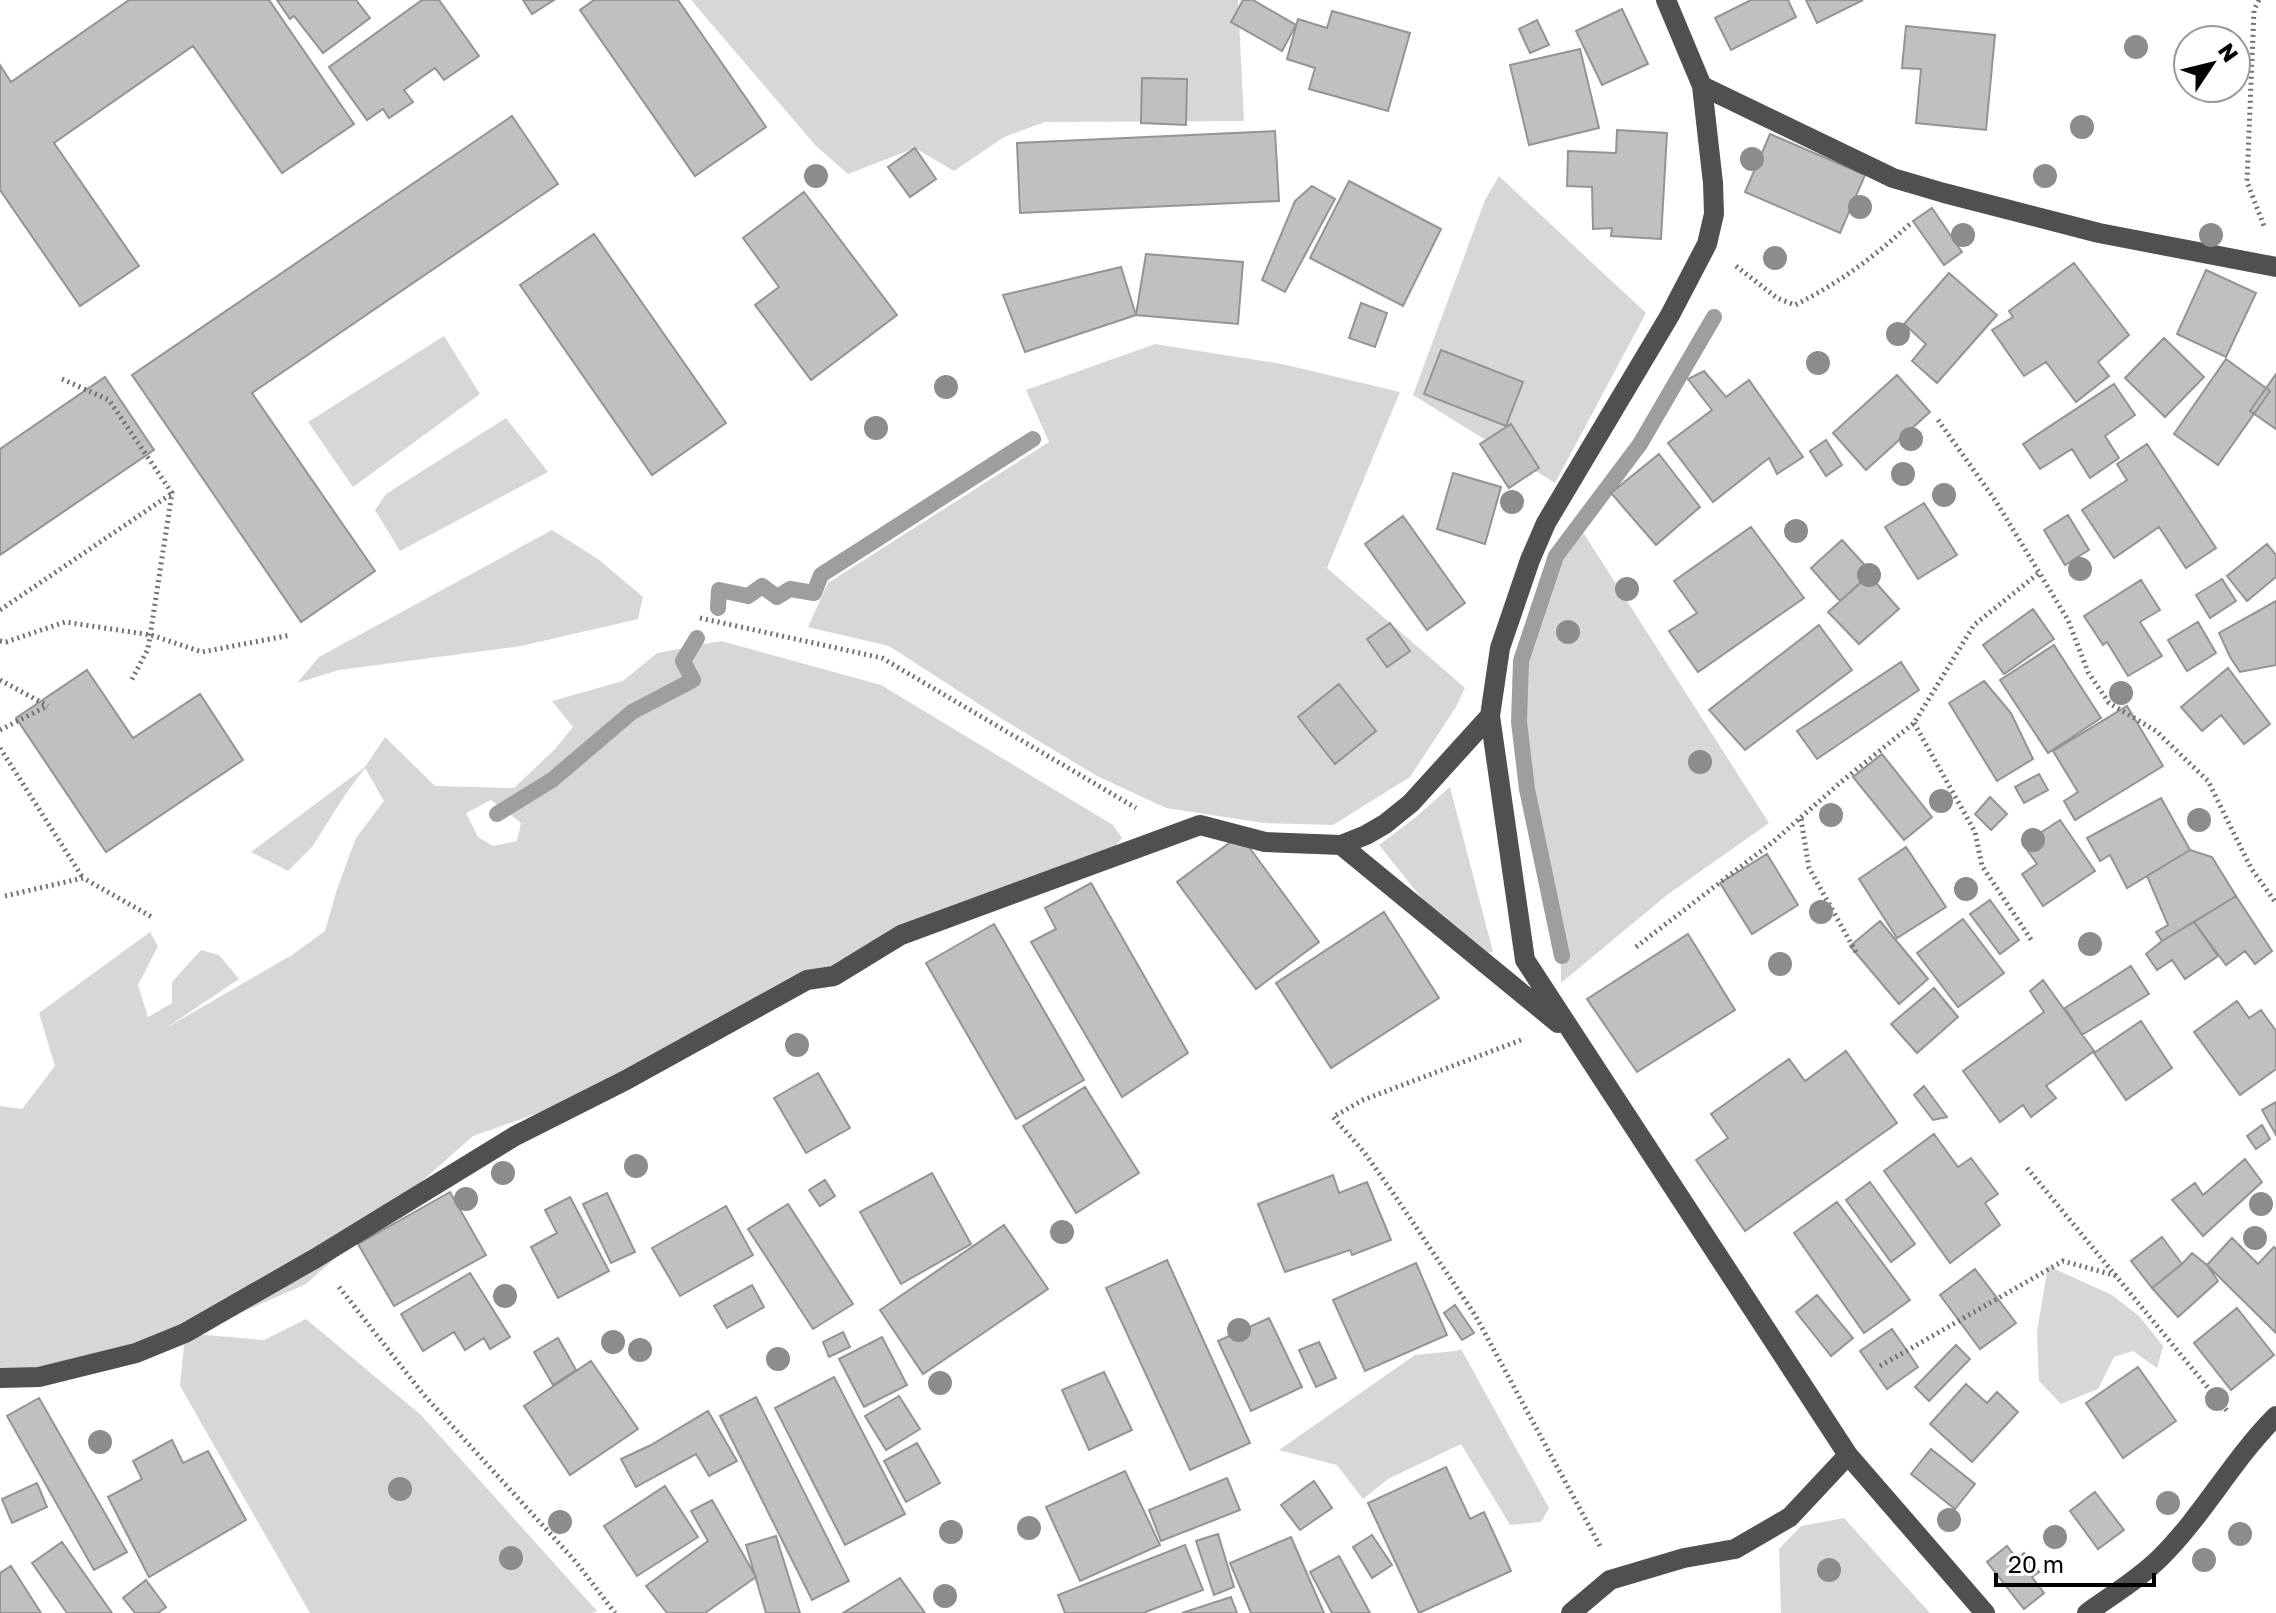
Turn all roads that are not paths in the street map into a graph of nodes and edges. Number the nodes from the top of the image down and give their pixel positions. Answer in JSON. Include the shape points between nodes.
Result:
{"nodes":[{"id":1,"x":1666,"y":0,"type":"edge"},
{"id":2,"x":1702,"y":86,"type":"junction"},
{"id":3,"x":2276,"y":267,"type":"edge"},
{"id":4,"x":1490,"y":716,"type":"junction"},
{"id":5,"x":1341,"y":845,"type":"junction"},
{"id":6,"x":1561,"y":1025,"type":"road end"},
{"id":7,"x":0,"y":1378,"type":"edge"},
{"id":8,"x":2276,"y":1416,"type":"edge"},
{"id":9,"x":1848,"y":1455,"type":"junction"},
{"id":10,"x":1571,"y":1613,"type":"edge"},
{"id":11,"x":1985,"y":1613,"type":"edge"},
{"id":12,"x":2087,"y":1613,"type":"edge"}],
"edges":[{"from":1,"to":2,"type":"street"},
{"from":2,"to":3,"type":"street","via":[[1893,178],[2099,233]]},
{"from":2,"to":4,"type":"street","via":[[1714,214],[1707,244],[1546,523],[1500,648]]},
{"from":4,"to":5,"type":"street","via":[[1411,803],[1385,824]]},
{"from":4,"to":9,"type":"street","via":[[1525,960]]},
{"from":5,"to":6,"type":"street"},
{"from":5,"to":7,"type":"street","via":[[1265,842],[1200,825],[901,935],[834,976],[807,980],[515,1136],[185,1333],[136,1353],[39,1377]]},
{"from":8,"to":12,"type":"street","via":[[2161,1557]]},
{"from":9,"to":10,"type":"street","via":[[1790,1517],[1735,1549],[1610,1580]]},
{"from":9,"to":11,"type":"street"}]}
